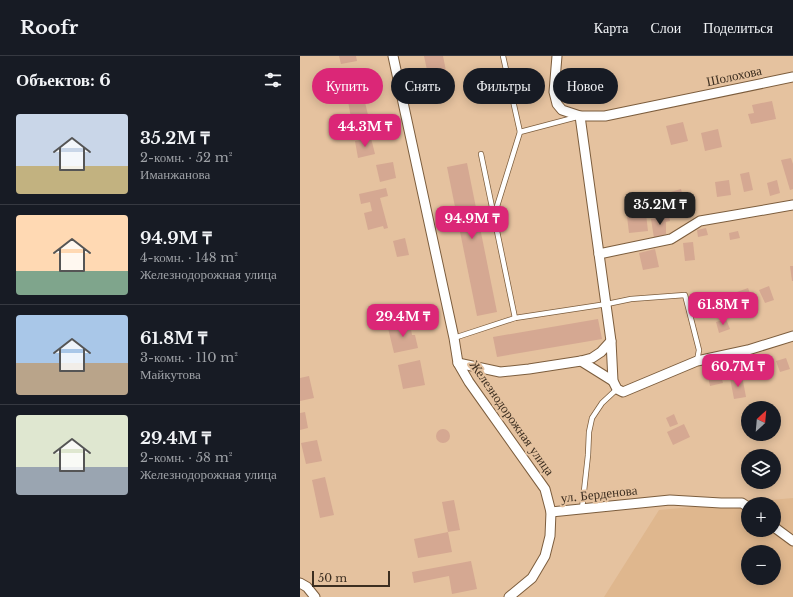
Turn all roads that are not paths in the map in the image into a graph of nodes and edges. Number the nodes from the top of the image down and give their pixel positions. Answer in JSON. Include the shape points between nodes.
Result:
{"nodes":[{"id":1,"x":393,"y":56,"type":"edge"},
{"id":2,"x":503,"y":56,"type":"edge"},
{"id":3,"x":557,"y":56,"type":"edge"},
{"id":4,"x":793,"y":77,"type":"edge"},
{"id":5,"x":580,"y":116,"type":"junction"},
{"id":6,"x":520,"y":132,"type":"junction"},
{"id":7,"x":481,"y":154,"type":"dead end"},
{"id":8,"x":793,"y":205,"type":"edge"},
{"id":9,"x":494,"y":218,"type":"junction"},
{"id":10,"x":599,"y":254,"type":"junction"},
{"id":11,"x":607,"y":304,"type":"junction"},
{"id":12,"x":515,"y":318,"type":"junction"},
{"id":13,"x":793,"y":336,"type":"edge"},
{"id":14,"x":454,"y":338,"type":"junction"},
{"id":15,"x":611,"y":341,"type":"junction"},
{"id":16,"x":581,"y":361,"type":"junction"},
{"id":17,"x":697,"y":361,"type":"junction"},
{"id":18,"x":458,"y":363,"type":"junction"},
{"id":19,"x":615,"y":385,"type":"junction"},
{"id":20,"x":741,"y":503,"type":"edge"},
{"id":21,"x":582,"y":509,"type":"junction"},
{"id":22,"x":551,"y":512,"type":"junction"},
{"id":23,"x":781,"y":532,"type":"edge"},
{"id":24,"x":793,"y":541,"type":"edge"},
{"id":25,"x":300,"y":583,"type":"edge"},
{"id":26,"x":315,"y":597,"type":"edge"},
{"id":27,"x":509,"y":597,"type":"edge"}],
"edges":[{"from":1,"to":14,"type":"street","name":"Железнодорожная улица"},
{"from":2,"to":6,"type":"lane"},
{"from":3,"to":5,"type":"street","name":"Шолохова","via":[[554,92],[557,104],[562,110]]},
{"from":4,"to":5,"type":"street","name":"Шолохова","via":[[605,116]]},
{"from":5,"to":6,"type":"lane"},
{"from":5,"to":10,"type":"street"},
{"from":6,"to":9,"type":"lane"},
{"from":7,"to":9,"type":"lane"},
{"from":8,"to":10,"type":"street","via":[[700,221],[671,239]]},
{"from":9,"to":12,"type":"lane"},
{"from":10,"to":11,"type":"street"},
{"from":11,"to":12,"type":"lane"},
{"from":11,"to":15,"type":"street"},
{"from":11,"to":17,"type":"lane","via":[[631,299],[685,295],[699,350]]},
{"from":12,"to":14,"type":"lane"},
{"from":13,"to":17,"type":"street","via":[[748,350]]},
{"from":14,"to":18,"type":"street","name":"Железнодорожная улица"},
{"from":15,"to":16,"type":"street","via":[[592,358]]},
{"from":15,"to":19,"type":"street"},
{"from":16,"to":18,"type":"street","via":[[500,372]]},
{"from":16,"to":19,"type":"street"},
{"from":17,"to":19,"type":"street","via":[[623,392]]},
{"from":18,"to":22,"type":"street","name":"Железнодорожная улица","via":[[545,489]]},
{"from":19,"to":21,"type":"lane","via":[[592,418]]},
{"from":20,"to":21,"type":"street","name":"ул. Берденова","via":[[670,500]]},
{"from":21,"to":22,"type":"street","name":"ул. Берденова"},
{"from":22,"to":27,"type":"street","name":"ул. Берденова","via":[[550,536],[545,556],[532,578]]},
{"from":23,"to":24,"type":"street"},
{"from":25,"to":26,"type":"street"}]}
